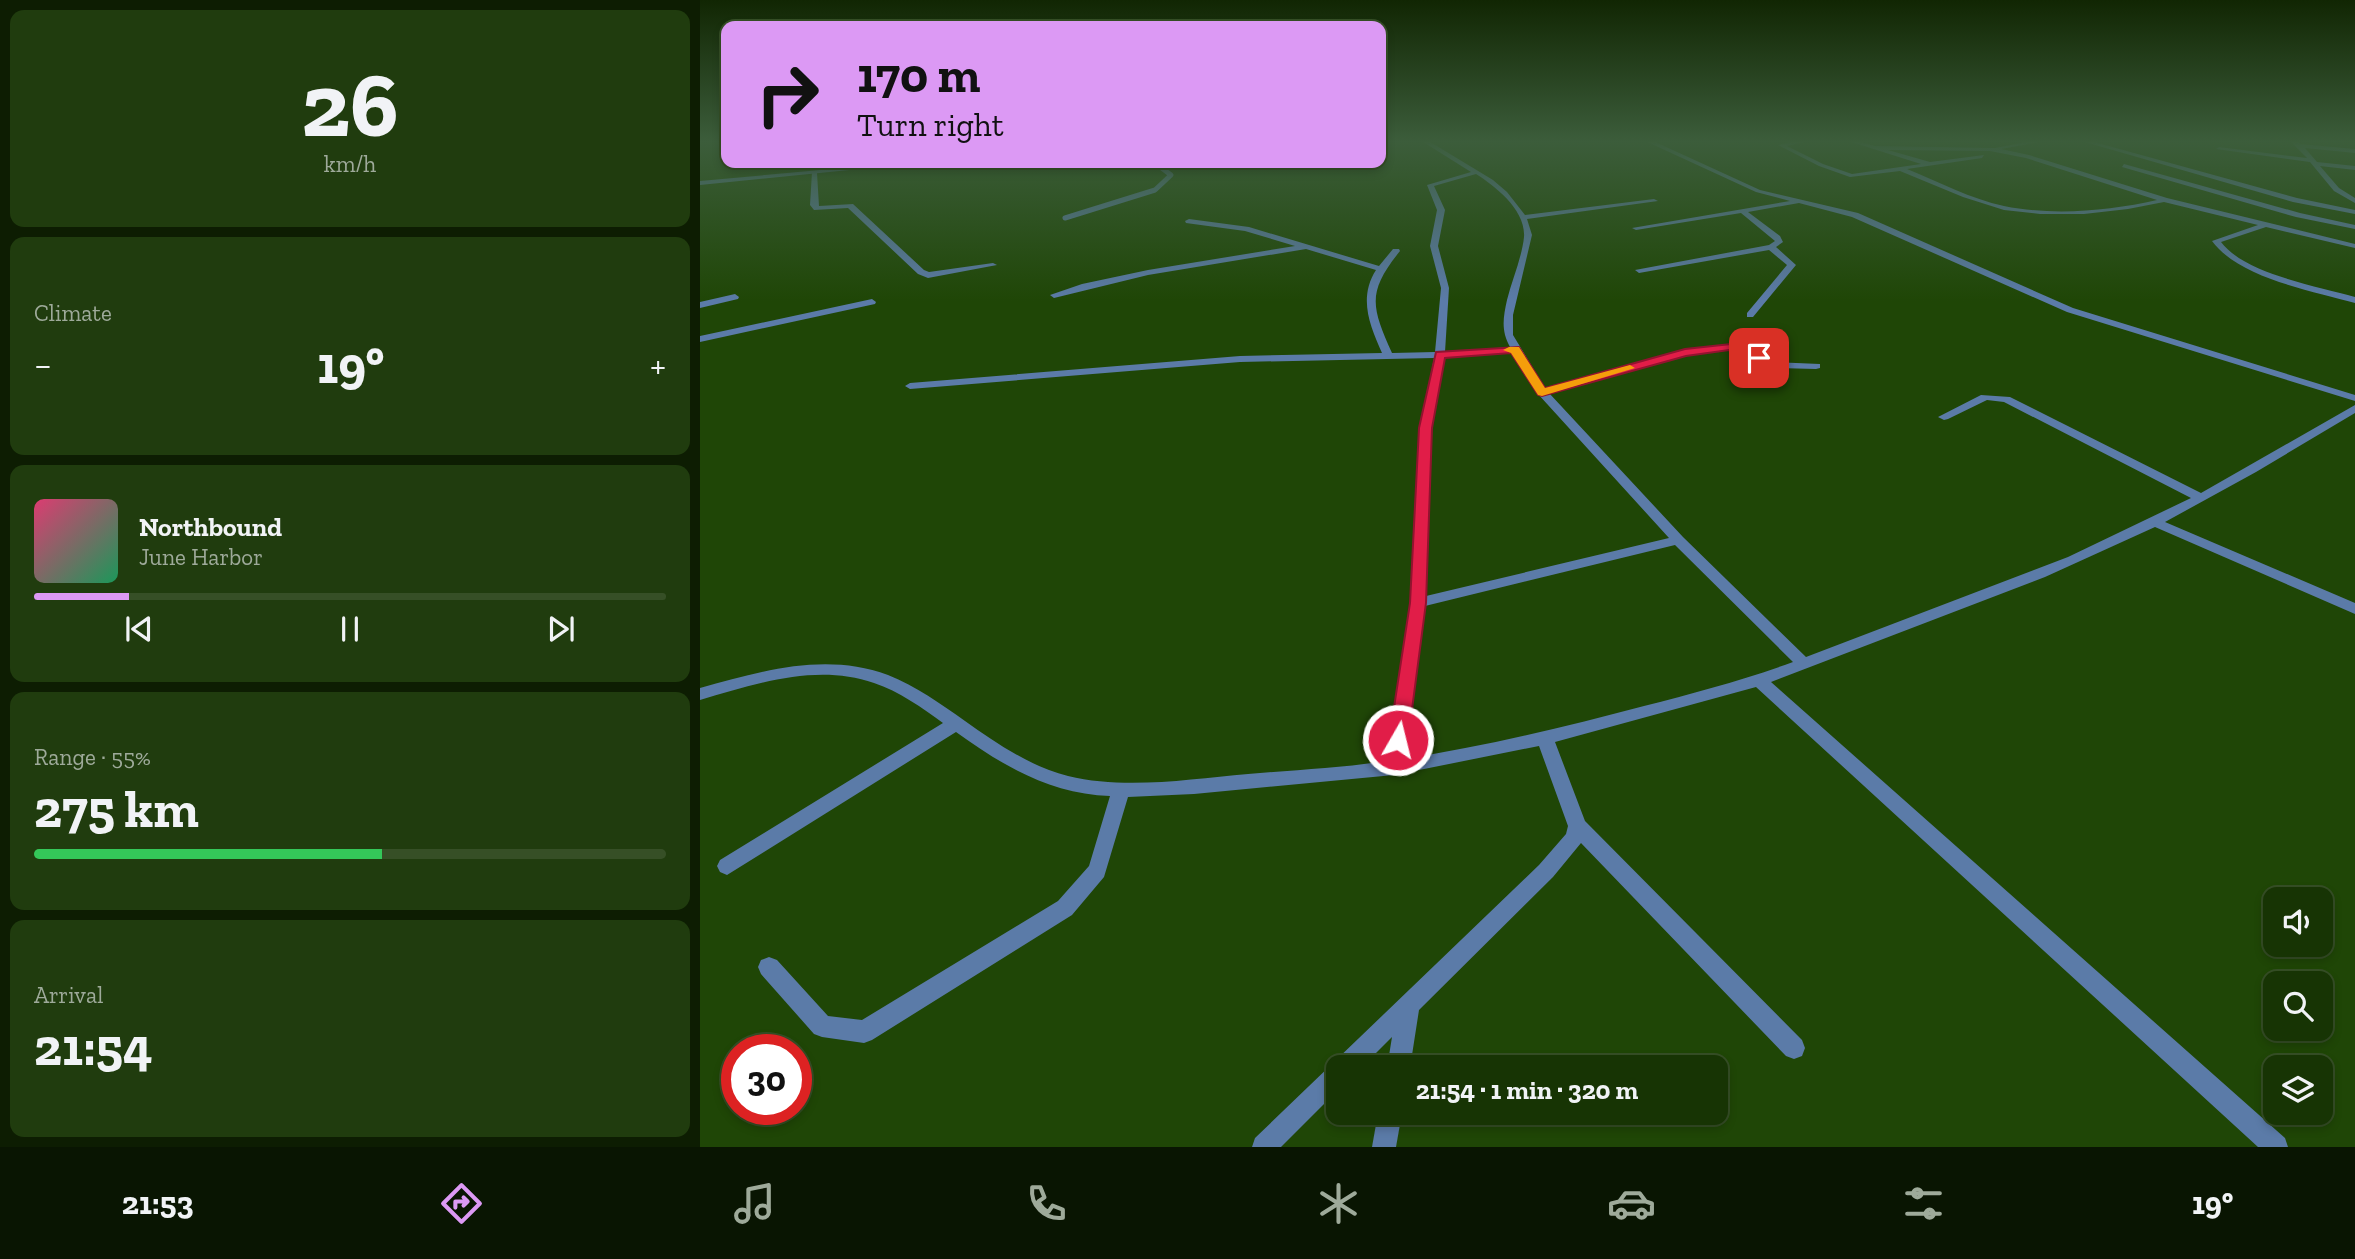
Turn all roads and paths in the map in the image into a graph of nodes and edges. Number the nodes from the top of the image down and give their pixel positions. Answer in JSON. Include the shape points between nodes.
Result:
{"nodes":[{"id":1,"x":814,"y":194,"type":"edge"},
{"id":2,"x":1144,"y":194,"type":"edge"},
{"id":3,"x":1434,"y":194,"type":"edge"},
{"id":4,"x":1505,"y":194,"type":"edge"},
{"id":5,"x":1773,"y":194,"type":"edge"},
{"id":6,"x":1963,"y":194,"type":"edge"},
{"id":7,"x":2145,"y":194,"type":"edge"},
{"id":8,"x":2222,"y":194,"type":"edge"},
{"id":9,"x":2273,"y":194,"type":"edge"},
{"id":10,"x":2338,"y":194,"type":"edge"},
{"id":11,"x":2165,"y":200,"type":"junction"},
{"id":12,"x":1654,"y":201,"type":"dead end"},
{"id":13,"x":1800,"y":201,"type":"junction"},
{"id":14,"x":2355,"y":201,"type":"edge"},
{"id":15,"x":1744,"y":212,"type":"junction"},
{"id":16,"x":2355,"y":212,"type":"edge"},
{"id":17,"x":1523,"y":217,"type":"junction"},
{"id":18,"x":1065,"y":218,"type":"dead end"},
{"id":19,"x":1189,"y":221,"type":"dead end"},
{"id":20,"x":2268,"y":224,"type":"junction"},
{"id":21,"x":2355,"y":227,"type":"edge"},
{"id":22,"x":1636,"y":228,"type":"dead end"},
{"id":23,"x":2355,"y":246,"type":"edge"},
{"id":24,"x":1306,"y":247,"type":"junction"},
{"id":25,"x":1770,"y":247,"type":"junction"},
{"id":26,"x":1396,"y":251,"type":"dead end"},
{"id":27,"x":993,"y":265,"type":"dead end"},
{"id":28,"x":1380,"y":269,"type":"junction"},
{"id":29,"x":1639,"y":270,"type":"dead end"},
{"id":30,"x":1054,"y":295,"type":"dead end"},
{"id":31,"x":735,"y":297,"type":"dead end"},
{"id":32,"x":2355,"y":300,"type":"edge"},
{"id":33,"x":872,"y":302,"type":"dead end"},
{"id":34,"x":700,"y":304,"type":"edge"},
{"id":35,"x":1750,"y":314,"type":"dead end"},
{"id":36,"x":700,"y":339,"type":"edge"},
{"id":37,"x":1515,"y":350,"type":"junction"},
{"id":38,"x":1440,"y":355,"type":"junction"},
{"id":39,"x":1388,"y":356,"type":"junction"},
{"id":40,"x":1816,"y":366,"type":"dead end"},
{"id":41,"x":910,"y":386,"type":"dead end"},
{"id":42,"x":1542,"y":392,"type":"junction"},
{"id":43,"x":2355,"y":398,"type":"edge"},
{"id":44,"x":2355,"y":408,"type":"edge"},
{"id":45,"x":1944,"y":417,"type":"dead end"},
{"id":46,"x":2200,"y":498,"type":"junction"},
{"id":47,"x":2154,"y":522,"type":"junction"},
{"id":48,"x":1678,"y":540,"type":"junction"},
{"id":49,"x":1418,"y":603,"type":"junction"},
{"id":50,"x":2355,"y":609,"type":"edge"},
{"id":51,"x":1804,"y":664,"type":"junction"},
{"id":52,"x":1760,"y":681,"type":"junction"},
{"id":53,"x":700,"y":694,"type":"edge"},
{"id":54,"x":955,"y":724,"type":"junction"},
{"id":55,"x":1545,"y":739,"type":"junction"},
{"id":56,"x":1394,"y":768,"type":"junction"},
{"id":57,"x":1121,"y":791,"type":"junction"},
{"id":58,"x":1577,"y":826,"type":"junction"},
{"id":59,"x":727,"y":866,"type":"dead end"},
{"id":60,"x":769,"y":967,"type":"dead end"},
{"id":61,"x":1409,"y":1004,"type":"junction"},
{"id":62,"x":1794,"y":1048,"type":"dead end"},
{"id":63,"x":1357,"y":1055,"type":"edge"},
{"id":64,"x":1400,"y":1055,"type":"edge"},
{"id":65,"x":1326,"y":1085,"type":"edge"},
{"id":66,"x":1388,"y":1125,"type":"edge"},
{"id":67,"x":1264,"y":1147,"type":"edge"},
{"id":68,"x":1384,"y":1147,"type":"edge"},
{"id":69,"x":2276,"y":1147,"type":"edge"}],
"edges":[{"from":1,"to":27,"type":"street","via":[[817,208],[850,206],[928,275]]},
{"from":2,"to":18,"type":"lane"},
{"from":3,"to":38,"type":"street","via":[[1441,210],[1434,246],[1445,288]]},
{"from":4,"to":17,"type":"street"},
{"from":5,"to":13,"type":"street"},
{"from":6,"to":11,"type":"street","via":[[2017,210],[2120,210]]},
{"from":7,"to":11,"type":"street"},
{"from":8,"to":21,"type":"street"},
{"from":9,"to":16,"type":"street"},
{"from":10,"to":14,"type":"street"},
{"from":11,"to":20,"type":"street"},
{"from":12,"to":17,"type":"street"},
{"from":13,"to":15,"type":"street"},
{"from":13,"to":43,"type":"street","via":[[1855,215],[2070,310]]},
{"from":15,"to":22,"type":"street"},
{"from":15,"to":25,"type":"street","via":[[1777,238],[1779,242]]},
{"from":17,"to":37,"type":"street","via":[[1528,235],[1508,315],[1508,335]]},
{"from":19,"to":24,"type":"street","via":[[1246,229]]},
{"from":20,"to":23,"type":"street"},
{"from":20,"to":32,"type":"street","via":[[2216,241],[2238,261]]},
{"from":24,"to":28,"type":"street"},
{"from":24,"to":30,"type":"street","via":[[1152,269]]},
{"from":25,"to":29,"type":"street"},
{"from":25,"to":35,"type":"street","via":[[1792,265]]},
{"from":26,"to":28,"type":"street"},
{"from":28,"to":39,"type":"street","via":[[1371,286],[1369,309]]},
{"from":31,"to":34,"type":"street"},
{"from":33,"to":36,"type":"street"},
{"from":37,"to":38,"type":"street"},
{"from":37,"to":42,"type":"street"},
{"from":38,"to":39,"type":"street"},
{"from":38,"to":49,"type":"street","via":[[1426,428]]},
{"from":39,"to":41,"type":"street","via":[[1240,359]]},
{"from":40,"to":42,"type":"street","via":[[1773,365],[1731,347],[1685,353]]},
{"from":42,"to":48,"type":"street"},
{"from":44,"to":46,"type":"street"},
{"from":45,"to":46,"type":"street","via":[[1985,397],[2006,399]]},
{"from":46,"to":47,"type":"street"},
{"from":47,"to":50,"type":"street"},
{"from":47,"to":51,"type":"street","via":[[2074,559]]},
{"from":48,"to":49,"type":"street"},
{"from":48,"to":51,"type":"street"},
{"from":49,"to":56,"type":"street"},
{"from":51,"to":52,"type":"street"},
{"from":52,"to":55,"type":"street"},
{"from":52,"to":69,"type":"street"},
{"from":53,"to":54,"type":"street","via":[[788,672],[816,668],[848,671],[880,679]]},
{"from":54,"to":57,"type":"street","via":[[1007,758],[1046,776]]},
{"from":54,"to":59,"type":"street"},
{"from":55,"to":56,"type":"street"},
{"from":55,"to":58,"type":"street"},
{"from":56,"to":57,"type":"street"},
{"from":57,"to":60,"type":"street","via":[[1097,871],[1065,908],[864,1032],[822,1026]]},
{"from":58,"to":61,"type":"street","via":[[1575,837],[1546,870]]},
{"from":58,"to":62,"type":"street"},
{"from":61,"to":63,"type":"street"},
{"from":61,"to":64,"type":"street"},
{"from":65,"to":67,"type":"street"},
{"from":66,"to":68,"type":"street"}]}
